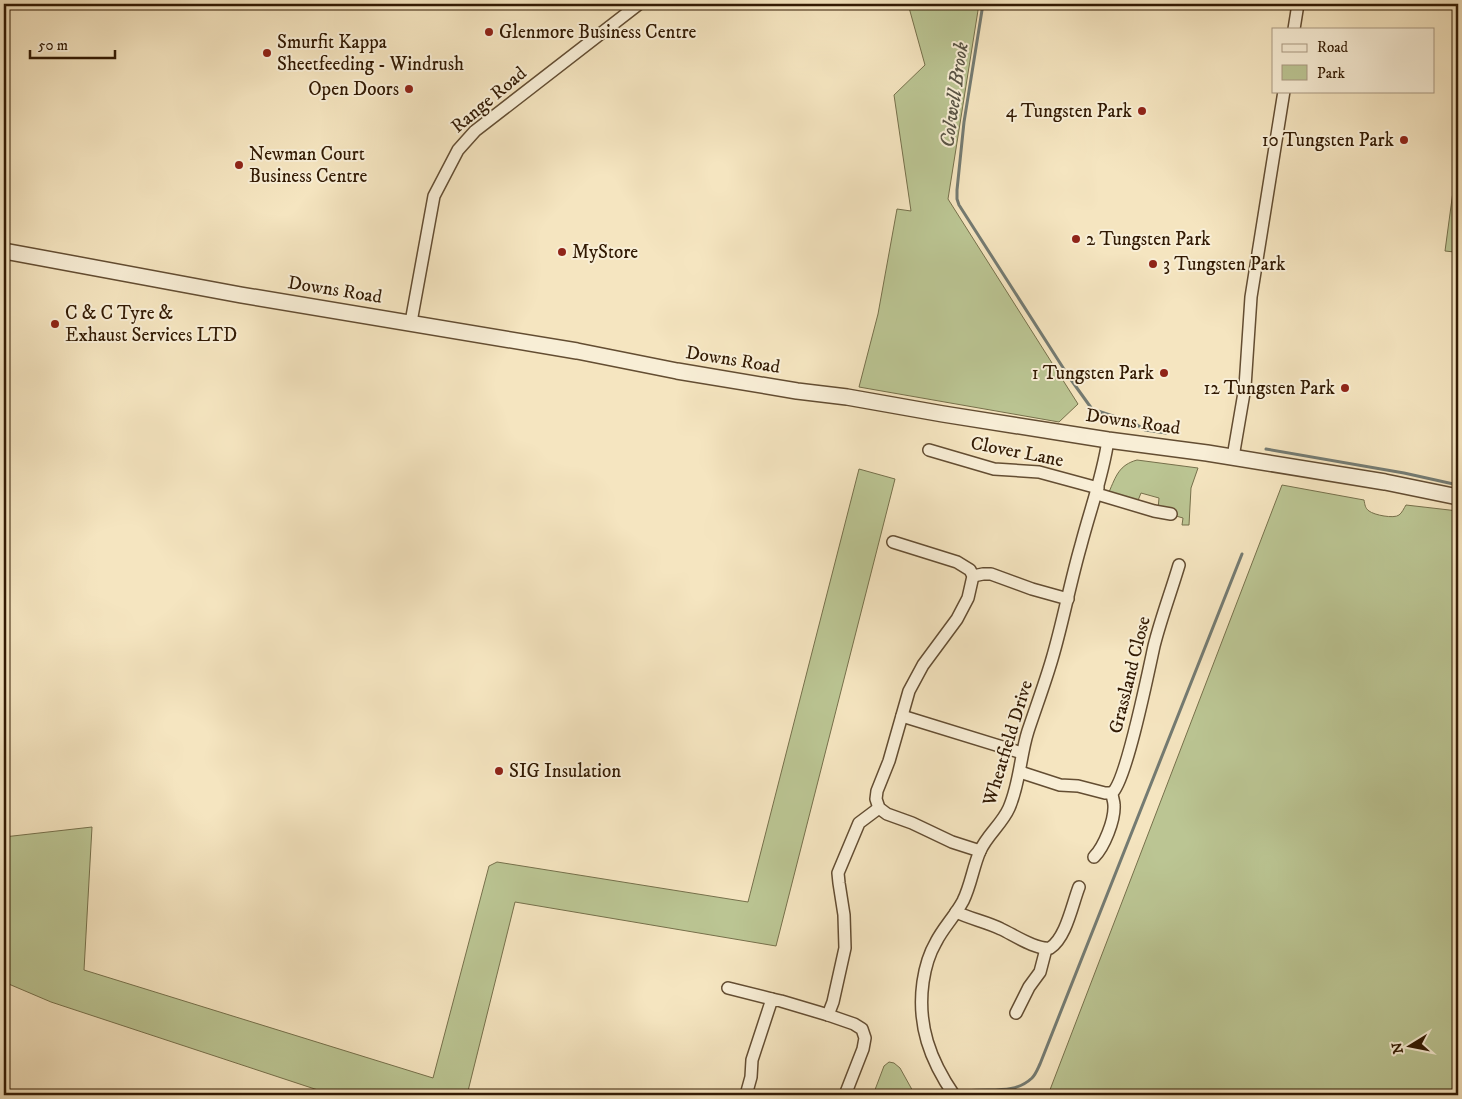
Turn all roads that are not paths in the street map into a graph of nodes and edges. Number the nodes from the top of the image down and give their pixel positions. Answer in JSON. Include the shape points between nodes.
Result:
{"nodes":[{"id":1,"x":639,"y":4,"type":"edge"},
{"id":2,"x":1298,"y":4,"type":"edge"},
{"id":3,"x":1294,"y":28,"type":"edge"},
{"id":4,"x":1284,"y":92,"type":"edge"},
{"id":5,"x":4,"y":251,"type":"edge"},
{"id":6,"x":411,"y":322,"type":"junction"},
{"id":7,"x":1108,"y":440,"type":"junction"},
{"id":8,"x":929,"y":450,"type":"dead end"},
{"id":9,"x":1233,"y":457,"type":"junction"},
{"id":10,"x":1098,"y":491,"type":"junction"},
{"id":11,"x":1458,"y":497,"type":"edge"},
{"id":12,"x":1171,"y":514,"type":"dead end"},
{"id":13,"x":893,"y":542,"type":"dead end"},
{"id":14,"x":1179,"y":565,"type":"dead end"},
{"id":15,"x":974,"y":576,"type":"junction"},
{"id":16,"x":1068,"y":599,"type":"junction"},
{"id":17,"x":902,"y":716,"type":"junction"},
{"id":18,"x":1022,"y":753,"type":"junction"},
{"id":19,"x":1020,"y":772,"type":"junction"},
{"id":20,"x":1112,"y":793,"type":"junction"},
{"id":21,"x":879,"y":808,"type":"junction"},
{"id":22,"x":980,"y":851,"type":"junction"},
{"id":23,"x":1094,"y":857,"type":"dead end"},
{"id":24,"x":1078,"y":887,"type":"dead end"},
{"id":25,"x":956,"y":912,"type":"junction"},
{"id":26,"x":1046,"y":949,"type":"junction"},
{"id":27,"x":728,"y":988,"type":"dead end"},
{"id":28,"x":772,"y":999,"type":"junction"},
{"id":29,"x":1016,"y":1013,"type":"dead end"},
{"id":30,"x":828,"y":1015,"type":"junction"},
{"id":31,"x":746,"y":1095,"type":"edge"},
{"id":32,"x":845,"y":1095,"type":"edge"},
{"id":33,"x":954,"y":1095,"type":"edge"}],
"edges":[{"from":1,"to":6,"type":"street","name":"Range Road","via":[[474,131],[458,150],[434,196]]},
{"from":2,"to":3,"type":"street"},
{"from":4,"to":9,"type":"street","via":[[1251,296],[1245,387]]},
{"from":5,"to":6,"type":"street","name":"Downs Road","via":[[195,287]]},
{"from":6,"to":7,"type":"street","name":"Downs Road","via":[[677,371]]},
{"from":7,"to":9,"type":"street","name":"Downs Road"},
{"from":7,"to":10,"type":"street","name":"Wheatfield Drive"},
{"from":8,"to":10,"type":"street","name":"Clover Lane","via":[[994,469],[1039,472]]},
{"from":9,"to":11,"type":"street","name":"Downs Road"},
{"from":10,"to":12,"type":"street","name":"Clover Lane"},
{"from":10,"to":16,"type":"street","name":"Wheatfield Drive"},
{"from":13,"to":15,"type":"street","via":[[957,562]]},
{"from":14,"to":20,"type":"street","name":"Grassland Close","via":[[1120,780]]},
{"from":15,"to":16,"type":"street","via":[[990,574]]},
{"from":15,"to":17,"type":"street","via":[[968,598],[957,619],[916,678]]},
{"from":16,"to":18,"type":"street","name":"Wheatfield Drive"},
{"from":17,"to":18,"type":"street"},
{"from":17,"to":21,"type":"street","via":[[877,791]]},
{"from":18,"to":19,"type":"street","name":"Wheatfield Drive"},
{"from":19,"to":20,"type":"street","via":[[1060,784]]},
{"from":19,"to":22,"type":"street","name":"Wheatfield Drive","via":[[1008,810]]},
{"from":20,"to":23,"type":"street","name":"Grassland Close","via":[[1112,820]]},
{"from":21,"to":22,"type":"street","via":[[952,842]]},
{"from":21,"to":30,"type":"street","via":[[859,824],[838,873],[845,948]]},
{"from":22,"to":25,"type":"street","name":"Wheatfield Drive"},
{"from":24,"to":26,"type":"street","via":[[1062,934],[1057,943]]},
{"from":25,"to":26,"type":"street"},
{"from":25,"to":33,"type":"street","name":"Wheatfield Drive","via":[[935,942],[926,965],[921,995],[926,1042]]},
{"from":26,"to":29,"type":"street","via":[[1040,972]]},
{"from":27,"to":28,"type":"street"},
{"from":28,"to":30,"type":"street"},
{"from":28,"to":31,"type":"street","via":[[752,1060]]},
{"from":30,"to":32,"type":"street","via":[[854,1024],[864,1033],[863,1049]]}]}
